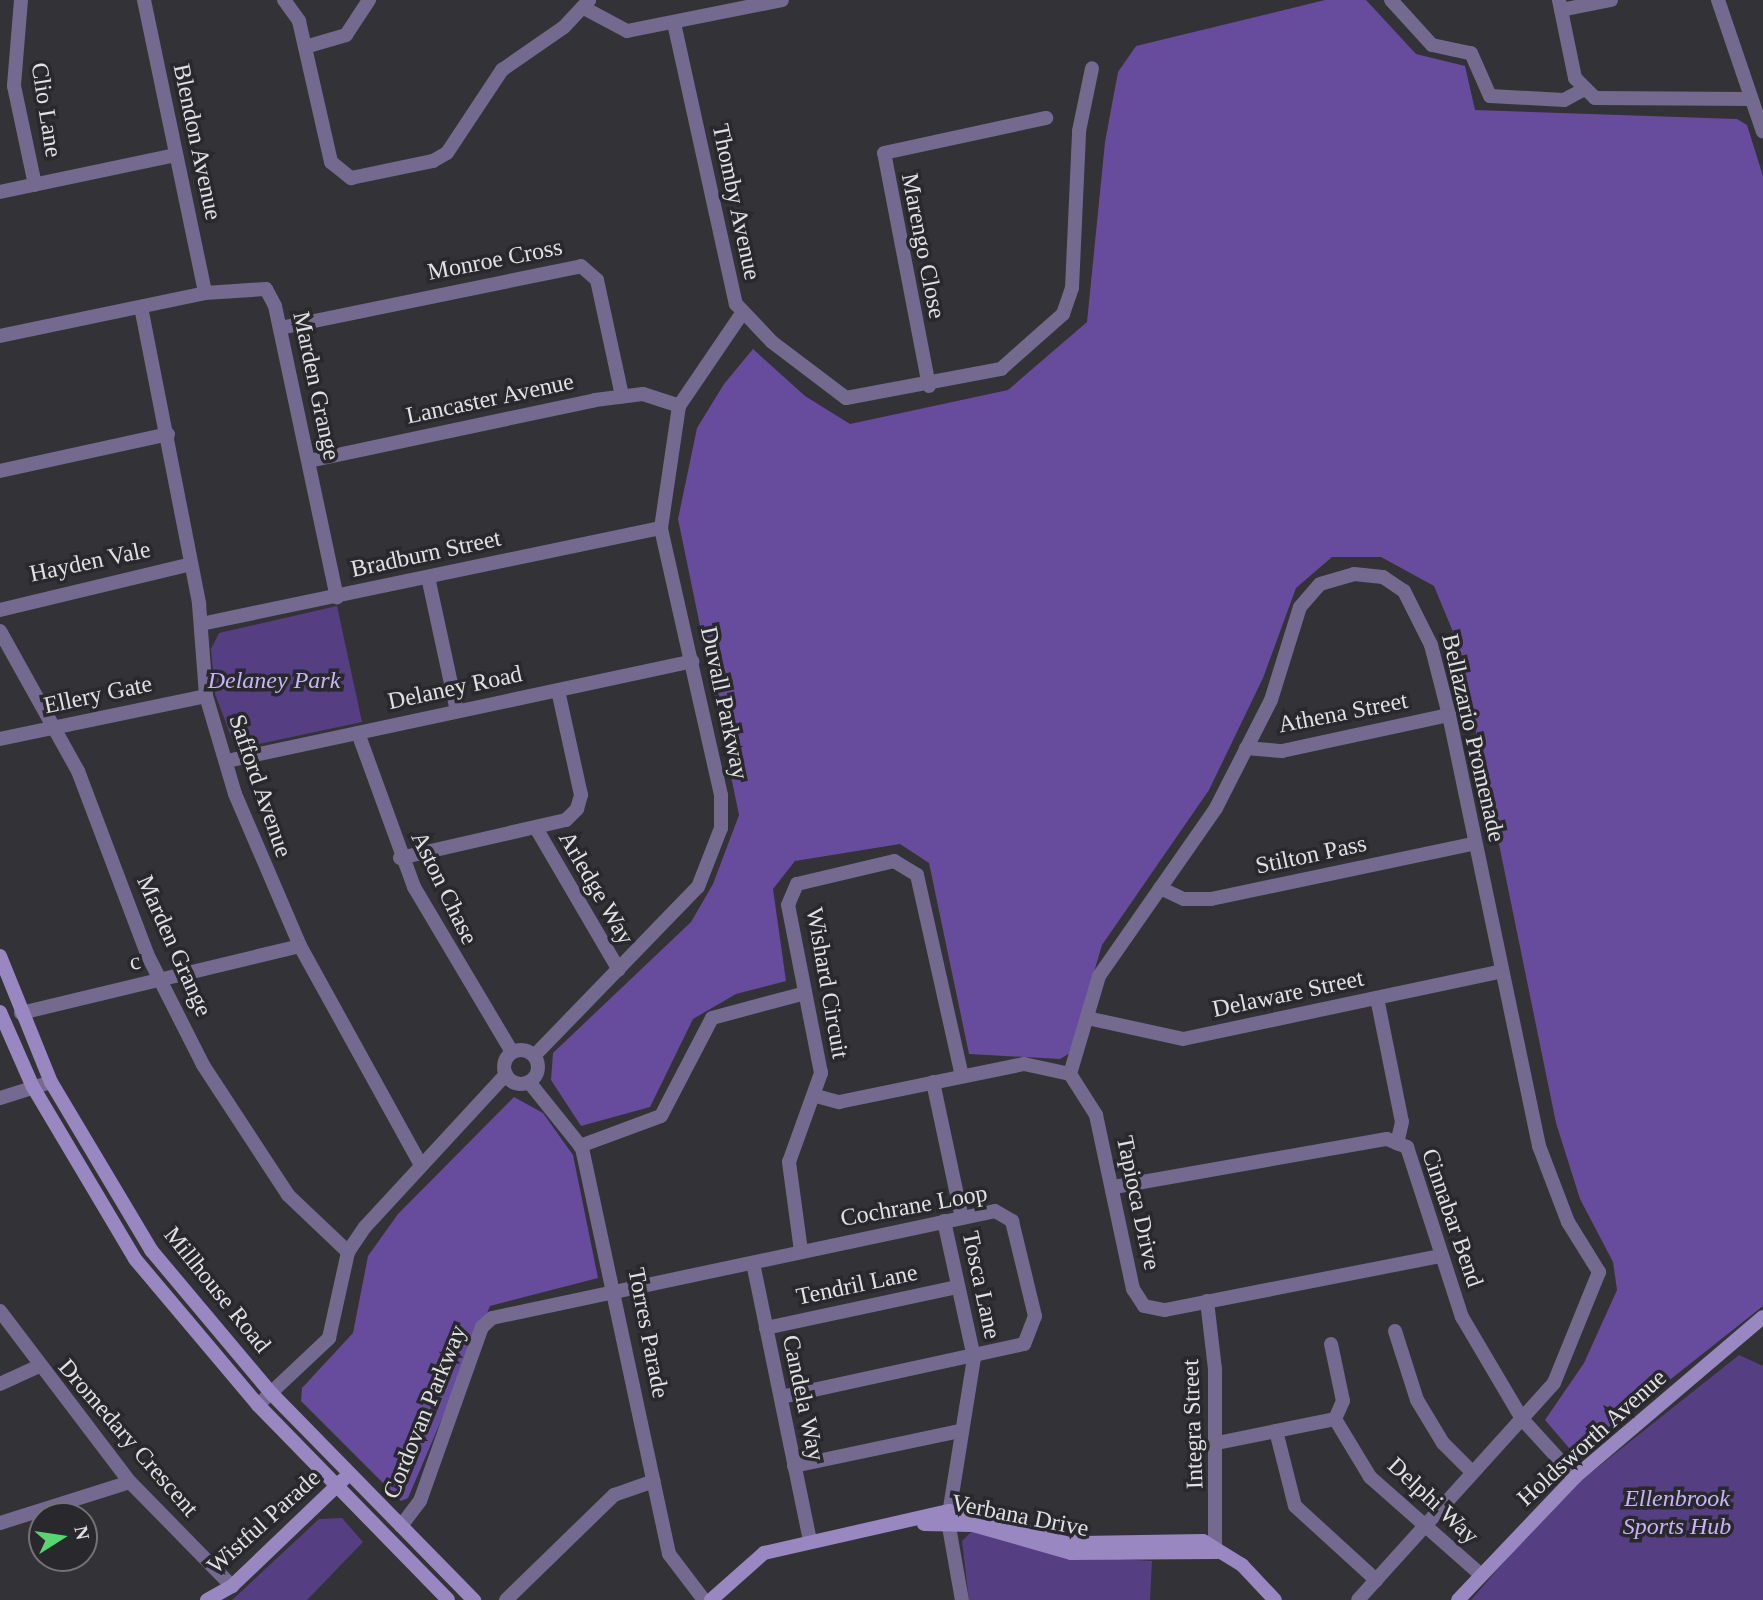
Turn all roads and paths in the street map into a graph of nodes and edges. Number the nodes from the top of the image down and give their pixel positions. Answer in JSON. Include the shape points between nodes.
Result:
{"nodes":[{"id":1,"x":21,"y":0,"type":"edge"},
{"id":2,"x":144,"y":0,"type":"edge"},
{"id":3,"x":284,"y":0,"type":"edge"},
{"id":4,"x":369,"y":0,"type":"edge"},
{"id":5,"x":782,"y":0,"type":"edge"},
{"id":6,"x":1391,"y":0,"type":"edge"},
{"id":7,"x":1611,"y":0,"type":"edge"},
{"id":8,"x":1718,"y":0,"type":"edge"},
{"id":9,"x":763,"y":2,"type":"edge"},
{"id":10,"x":587,"y":4,"type":"edge"},
{"id":11,"x":1560,"y":5,"type":"edge"},
{"id":12,"x":674,"y":23,"type":"junction"},
{"id":13,"x":305,"y":47,"type":"junction"},
{"id":14,"x":1092,"y":68,"type":"dead end"},
{"id":15,"x":1583,"y":90,"type":"junction"},
{"id":16,"x":1751,"y":99,"type":"junction"},
{"id":17,"x":1046,"y":118,"type":"dead end"},
{"id":18,"x":1763,"y":132,"type":"edge"},
{"id":19,"x":176,"y":155,"type":"junction"},
{"id":20,"x":36,"y":185,"type":"junction"},
{"id":21,"x":0,"y":192,"type":"edge"},
{"id":22,"x":205,"y":293,"type":"junction"},
{"id":23,"x":141,"y":307,"type":"junction"},
{"id":24,"x":743,"y":313,"type":"junction"},
{"id":25,"x":280,"y":328,"type":"junction"},
{"id":26,"x":0,"y":336,"type":"edge"},
{"id":27,"x":929,"y":386,"type":"junction"},
{"id":28,"x":622,"y":396,"type":"junction"},
{"id":29,"x":679,"y":406,"type":"junction"},
{"id":30,"x":168,"y":433,"type":"junction"},
{"id":31,"x":309,"y":461,"type":"junction"},
{"id":32,"x":0,"y":471,"type":"edge"},
{"id":33,"x":661,"y":528,"type":"junction"},
{"id":34,"x":191,"y":564,"type":"junction"},
{"id":35,"x":428,"y":577,"type":"junction"},
{"id":36,"x":337,"y":597,"type":"junction"},
{"id":37,"x":0,"y":610,"type":"edge"},
{"id":38,"x":201,"y":624,"type":"junction"},
{"id":39,"x":0,"y":631,"type":"edge"},
{"id":40,"x":692,"y":661,"type":"junction"},
{"id":41,"x":558,"y":690,"type":"junction"},
{"id":42,"x":206,"y":696,"type":"junction"},
{"id":43,"x":457,"y":711,"type":"junction"},
{"id":44,"x":1448,"y":715,"type":"junction"},
{"id":45,"x":52,"y":728,"type":"junction"},
{"id":46,"x":358,"y":733,"type":"junction"},
{"id":47,"x":0,"y":740,"type":"edge"},
{"id":48,"x":1246,"y":748,"type":"junction"},
{"id":49,"x":227,"y":761,"type":"junction"},
{"id":50,"x":536,"y":828,"type":"junction"},
{"id":51,"x":1474,"y":844,"type":"junction"},
{"id":52,"x":400,"y":858,"type":"junction"},
{"id":53,"x":1160,"y":888,"type":"junction"},
{"id":54,"x":299,"y":946,"type":"junction"},
{"id":55,"x":0,"y":956,"type":"edge"},
{"id":56,"x":619,"y":970,"type":"junction"},
{"id":57,"x":1499,"y":972,"type":"junction"},
{"id":58,"x":160,"y":980,"type":"junction"},
{"id":59,"x":805,"y":993,"type":"junction"},
{"id":60,"x":1377,"y":998,"type":"junction"},
{"id":61,"x":0,"y":1012,"type":"edge"},
{"id":62,"x":21,"y":1013,"type":"junction"},
{"id":63,"x":1087,"y":1018,"type":"junction"},
{"id":64,"x":512,"y":1052,"type":"junction"},
{"id":65,"x":534,"y":1056,"type":"junction"},
{"id":66,"x":506,"y":1074,"type":"junction"},
{"id":67,"x":1070,"y":1074,"type":"junction"},
{"id":68,"x":962,"y":1076,"type":"junction"},
{"id":69,"x":51,"y":1082,"type":"junction"},
{"id":70,"x":529,"y":1082,"type":"junction"},
{"id":71,"x":933,"y":1082,"type":"junction"},
{"id":72,"x":33,"y":1087,"type":"junction"},
{"id":73,"x":816,"y":1097,"type":"junction"},
{"id":74,"x":0,"y":1098,"type":"edge"},
{"id":75,"x":1396,"y":1143,"type":"junction"},
{"id":76,"x":580,"y":1146,"type":"junction"},
{"id":77,"x":420,"y":1163,"type":"junction"},
{"id":78,"x":1114,"y":1187,"type":"junction"},
{"id":79,"x":962,"y":1218,"type":"junction"},
{"id":80,"x":944,"y":1221,"type":"junction"},
{"id":81,"x":151,"y":1250,"type":"junction"},
{"id":82,"x":801,"y":1251,"type":"junction"},
{"id":83,"x":348,"y":1252,"type":"junction"},
{"id":84,"x":1440,"y":1256,"type":"junction"},
{"id":85,"x":135,"y":1259,"type":"junction"},
{"id":86,"x":753,"y":1263,"type":"junction"},
{"id":87,"x":958,"y":1287,"type":"junction"},
{"id":88,"x":617,"y":1290,"type":"junction"},
{"id":89,"x":1207,"y":1301,"type":"junction"},
{"id":90,"x":0,"y":1311,"type":"edge"},
{"id":91,"x":1763,"y":1317,"type":"edge"},
{"id":92,"x":766,"y":1328,"type":"junction"},
{"id":93,"x":1395,"y":1331,"type":"dead end"},
{"id":94,"x":1331,"y":1345,"type":"dead end"},
{"id":95,"x":974,"y":1358,"type":"junction"},
{"id":96,"x":37,"y":1367,"type":"junction"},
{"id":97,"x":0,"y":1384,"type":"edge"},
{"id":98,"x":272,"y":1394,"type":"junction"},
{"id":99,"x":781,"y":1397,"type":"junction"},
{"id":100,"x":258,"y":1405,"type":"junction"},
{"id":101,"x":1335,"y":1419,"type":"junction"},
{"id":102,"x":1522,"y":1419,"type":"junction"},
{"id":103,"x":960,"y":1431,"type":"junction"},
{"id":104,"x":1276,"y":1431,"type":"junction"},
{"id":105,"x":1217,"y":1443,"type":"junction"},
{"id":106,"x":794,"y":1466,"type":"junction"},
{"id":107,"x":1473,"y":1473,"type":"junction"},
{"id":108,"x":1575,"y":1477,"type":"junction"},
{"id":109,"x":344,"y":1480,"type":"junction"},
{"id":110,"x":654,"y":1480,"type":"junction"},
{"id":111,"x":130,"y":1482,"type":"junction"},
{"id":112,"x":948,"y":1516,"type":"junction"},
{"id":113,"x":0,"y":1523,"type":"edge"},
{"id":114,"x":401,"y":1526,"type":"junction"},
{"id":115,"x":1424,"y":1527,"type":"junction"},
{"id":116,"x":810,"y":1541,"type":"junction"},
{"id":117,"x":1219,"y":1548,"type":"junction"},
{"id":118,"x":1480,"y":1574,"type":"junction"},
{"id":119,"x":1376,"y":1580,"type":"junction"},
{"id":120,"x":232,"y":1586,"type":"junction"},
{"id":121,"x":206,"y":1600,"type":"edge"},
{"id":122,"x":448,"y":1600,"type":"edge"},
{"id":123,"x":474,"y":1600,"type":"edge"},
{"id":124,"x":506,"y":1600,"type":"edge"},
{"id":125,"x":704,"y":1600,"type":"edge"},
{"id":126,"x":711,"y":1600,"type":"edge"},
{"id":127,"x":962,"y":1600,"type":"edge"},
{"id":128,"x":1275,"y":1600,"type":"edge"},
{"id":129,"x":1358,"y":1600,"type":"edge"},
{"id":130,"x":1458,"y":1600,"type":"edge"}],
"edges":[{"from":1,"to":20,"type":"street","name":"Clio Lane","via":[[14,86]]},
{"from":2,"to":19,"type":"street","name":"Blendon Avenue"},
{"from":3,"to":13,"type":"street","via":[[299,21]]},
{"from":4,"to":13,"type":"street","via":[[345,35]]},
{"from":5,"to":9,"type":"street"},
{"from":6,"to":15,"type":"street","via":[[1432,45],[1471,53],[1490,96],[1564,100]]},
{"from":7,"to":11,"type":"street"},
{"from":8,"to":16,"type":"street"},
{"from":9,"to":12,"type":"street"},
{"from":10,"to":12,"type":"street","via":[[627,31]]},
{"from":10,"to":13,"type":"street","via":[[502,70],[447,153],[351,178],[331,162]]},
{"from":11,"to":15,"type":"street"},
{"from":12,"to":24,"type":"street","name":"Thomby Avenue","via":[[728,283]]},
{"from":14,"to":27,"type":"street","name":"Thomby Avenue","via":[[1079,131],[1072,288],[1063,314],[1001,369]]},
{"from":15,"to":16,"type":"street","via":[[1595,98]]},
{"from":16,"to":18,"type":"street"},
{"from":17,"to":27,"type":"street","name":"Marengo Close","via":[[884,153]]},
{"from":19,"to":20,"type":"street"},
{"from":19,"to":22,"type":"street","name":"Blendon Avenue"},
{"from":20,"to":21,"type":"street"},
{"from":22,"to":23,"type":"street","name":"Marden Grange"},
{"from":22,"to":25,"type":"street","name":"Marden Grange","via":[[266,289]]},
{"from":23,"to":26,"type":"street","name":"Marden Grange"},
{"from":23,"to":30,"type":"street","name":"Safford Avenue"},
{"from":24,"to":27,"type":"street","name":"Thomby Avenue","via":[[846,398]]},
{"from":24,"to":29,"type":"street","name":"Duvall Parkway"},
{"from":25,"to":28,"type":"street","name":"Monroe Cross","via":[[581,266],[597,279]]},
{"from":25,"to":31,"type":"street","name":"Marden Grange"},
{"from":28,"to":29,"type":"street","name":"Lancaster Avenue","via":[[643,394]]},
{"from":28,"to":31,"type":"street","name":"Lancaster Avenue"},
{"from":29,"to":33,"type":"street","name":"Duvall Parkway"},
{"from":30,"to":32,"type":"street"},
{"from":30,"to":34,"type":"street","name":"Safford Avenue"},
{"from":31,"to":36,"type":"street","name":"Marden Grange"},
{"from":33,"to":35,"type":"street","name":"Bradburn Street"},
{"from":33,"to":40,"type":"street","name":"Duvall Parkway"},
{"from":34,"to":37,"type":"street","name":"Hayden Vale"},
{"from":34,"to":38,"type":"street","name":"Safford Avenue"},
{"from":35,"to":36,"type":"street","name":"Bradburn Street"},
{"from":35,"to":43,"type":"street"},
{"from":36,"to":38,"type":"street","name":"Bradburn Street"},
{"from":38,"to":42,"type":"street","name":"Safford Avenue"},
{"from":39,"to":45,"type":"street","name":"Marden Grange"},
{"from":40,"to":41,"type":"street","name":"Delaney Road"},
{"from":40,"to":56,"type":"street","name":"Duvall Parkway","via":[[721,795],[721,828],[698,887]]},
{"from":41,"to":43,"type":"street","name":"Delaney Road"},
{"from":41,"to":50,"type":"street","via":[[581,795],[566,820]]},
{"from":42,"to":45,"type":"street","name":"Ellery Gate"},
{"from":42,"to":49,"type":"street","name":"Safford Avenue"},
{"from":43,"to":46,"type":"street","name":"Delaney Road"},
{"from":44,"to":48,"type":"street","name":"Athena Street","via":[[1282,751]]},
{"from":44,"to":48,"type":"street","name":"Bellazario Promenade","via":[[1431,645],[1404,590],[1383,577],[1354,574],[1320,584],[1300,607],[1270,700]]},
{"from":44,"to":51,"type":"street","name":"Bellazario Promenade"},
{"from":45,"to":47,"type":"street","name":"Ellery Gate"},
{"from":45,"to":58,"type":"street","name":"Marden Grange","via":[[78,771]]},
{"from":46,"to":49,"type":"street","name":"Delaney Road"},
{"from":46,"to":52,"type":"street","name":"Aston Chase"},
{"from":48,"to":53,"type":"street","name":"Bellazario Promenade","via":[[1216,808]]},
{"from":49,"to":54,"type":"street","name":"Safford Avenue","via":[[260,861]]},
{"from":50,"to":52,"type":"street"},
{"from":50,"to":56,"type":"street","name":"Arledge Way"},
{"from":51,"to":53,"type":"street","name":"Stilton Pass","via":[[1211,899],[1184,899]]},
{"from":51,"to":57,"type":"street","name":"Bellazario Promenade"},
{"from":52,"to":64,"type":"street","name":"Aston Chase"},
{"from":53,"to":63,"type":"street","name":"Bellazario Promenade","via":[[1099,976]]},
{"from":54,"to":58,"type":"street","name":"c"},
{"from":54,"to":77,"type":"street","name":"Safford Avenue"},
{"from":55,"to":62,"type":"main road","name":"Millhouse Road"},
{"from":56,"to":65,"type":"street","name":"Duvall Parkway"},
{"from":57,"to":60,"type":"street","name":"Delaware Street"},
{"from":57,"to":102,"type":"street","name":"Bellazario Promenade","via":[[1539,1146],[1568,1222],[1599,1272],[1567,1363]]},
{"from":58,"to":62,"type":"street","name":"c"},
{"from":58,"to":83,"type":"street","name":"Marden Grange","via":[[243,1130],[288,1195]]},
{"from":59,"to":68,"type":"street","name":"Wishard Circuit","via":[[790,891],[808,878],[906,863],[920,885]]},
{"from":59,"to":73,"type":"street","name":"Wishard Circuit","via":[[819,1051]]},
{"from":59,"to":76,"type":"street","via":[[712,1018],[661,1116]]},
{"from":60,"to":63,"type":"street","name":"Delaware Street","via":[[1183,1039]]},
{"from":60,"to":75,"type":"street","via":[[1402,1122]]},
{"from":61,"to":72,"type":"main road","name":"Millhouse Road"},
{"from":62,"to":69,"type":"main road","name":"Millhouse Road"},
{"from":63,"to":67,"type":"street","name":"Bellazario Promenade"},
{"from":64,"to":65,"type":"street"},
{"from":64,"to":66,"type":"street"},
{"from":65,"to":70,"type":"street","via":[[538,1069]]},
{"from":66,"to":70,"type":"street","via":[[519,1084]]},
{"from":66,"to":77,"type":"street"},
{"from":67,"to":68,"type":"street","via":[[1024,1064]]},
{"from":67,"to":78,"type":"street","name":"Tapioca Drive","via":[[1096,1115]]},
{"from":68,"to":71,"type":"street"},
{"from":69,"to":72,"type":"street"},
{"from":69,"to":81,"type":"main road","name":"Millhouse Road"},
{"from":70,"to":76,"type":"street","name":"Torres Parade"},
{"from":71,"to":73,"type":"street","via":[[839,1102]]},
{"from":71,"to":79,"type":"street"},
{"from":72,"to":74,"type":"street"},
{"from":72,"to":85,"type":"main road","name":"Millhouse Road"},
{"from":73,"to":82,"type":"street","name":"Wishard Circuit","via":[[789,1163]]},
{"from":75,"to":78,"type":"street","name":"Cinnabar Bend","via":[[1387,1139]]},
{"from":75,"to":84,"type":"street","name":"Cinnabar Bend","via":[[1407,1147]]},
{"from":76,"to":88,"type":"street","name":"Torres Parade"},
{"from":77,"to":83,"type":"street"},
{"from":78,"to":89,"type":"street","name":"Tapioca Drive","via":[[1133,1289],[1144,1307],[1165,1310]]},
{"from":79,"to":80,"type":"street","name":"Cochrane Loop"},
{"from":79,"to":95,"type":"street","name":"Cochrane Loop","via":[[995,1211],[1012,1221],[1035,1316],[1024,1344]]},
{"from":80,"to":82,"type":"street","name":"Cochrane Loop"},
{"from":80,"to":87,"type":"street","name":"Tosca Lane"},
{"from":81,"to":85,"type":"main road"},
{"from":81,"to":98,"type":"main road","name":"Millhouse Road"},
{"from":82,"to":86,"type":"street","name":"Cochrane Loop"},
{"from":83,"to":98,"type":"street","via":[[329,1338]]},
{"from":84,"to":89,"type":"street","name":"Tapioca Drive"},
{"from":84,"to":102,"type":"street","name":"Cinnabar Bend","via":[[1462,1317]]},
{"from":85,"to":100,"type":"main road","name":"Millhouse Road"},
{"from":86,"to":88,"type":"street","name":"Cochrane Loop"},
{"from":86,"to":92,"type":"street","name":"Candela Way"},
{"from":87,"to":92,"type":"street","name":"Tendril Lane"},
{"from":87,"to":95,"type":"street","name":"Tosca Lane"},
{"from":88,"to":110,"type":"street","name":"Torres Parade"},
{"from":88,"to":114,"type":"street","name":"Cordovan Parkway","via":[[492,1318],[482,1327],[420,1501]]},
{"from":89,"to":105,"type":"street","name":"Integra Street"},
{"from":90,"to":96,"type":"street","name":"Dromedary Crescent"},
{"from":91,"to":108,"type":"main road","name":"Holdsworth Avenue"},
{"from":92,"to":99,"type":"street","name":"Candela Way"},
{"from":93,"to":107,"type":"street","via":[[1417,1401],[1443,1443]]},
{"from":94,"to":101,"type":"street","via":[[1343,1401]]},
{"from":95,"to":99,"type":"street","name":"Cochrane Loop"},
{"from":95,"to":103,"type":"street"},
{"from":96,"to":97,"type":"street"},
{"from":96,"to":111,"type":"street","name":"Dromedary Crescent"},
{"from":98,"to":100,"type":"street"},
{"from":98,"to":109,"type":"main road","name":"Millhouse Road"},
{"from":99,"to":106,"type":"street","name":"Candela Way"},
{"from":100,"to":109,"type":"main road","name":"Millhouse Road"},
{"from":101,"to":104,"type":"street"},
{"from":101,"to":115,"type":"street","name":"Delphi Way","via":[[1370,1477]]},
{"from":102,"to":107,"type":"street"},
{"from":102,"to":108,"type":"street","name":"Cinnabar Bend"},
{"from":103,"to":106,"type":"street"},
{"from":103,"to":112,"type":"street"},
{"from":104,"to":105,"type":"street"},
{"from":104,"to":119,"type":"street","via":[[1295,1506]]},
{"from":105,"to":117,"type":"street","name":"Integra Street"},
{"from":106,"to":116,"type":"street","name":"Candela Way"},
{"from":107,"to":115,"type":"street"},
{"from":108,"to":118,"type":"main road","name":"Holdsworth Avenue"},
{"from":109,"to":114,"type":"main road","name":"Millhouse Road"},
{"from":109,"to":120,"type":"main road","name":"Wistful Parade"},
{"from":109,"to":122,"type":"main road","name":"Millhouse Road"},
{"from":110,"to":124,"type":"street","via":[[614,1495]]},
{"from":110,"to":125,"type":"street","name":"Torres Parade","via":[[669,1554]]},
{"from":111,"to":113,"type":"street"},
{"from":111,"to":120,"type":"street","name":"Dromedary Crescent"},
{"from":112,"to":116,"type":"main road","name":"Verbana Drive"},
{"from":112,"to":117,"type":"main road","name":"Verbana Drive","via":[[1071,1553]]},
{"from":112,"to":127,"type":"street"},
{"from":114,"to":123,"type":"main road","name":"Millhouse Road"},
{"from":115,"to":118,"type":"street","name":"Delphi Way"},
{"from":115,"to":119,"type":"street"},
{"from":116,"to":126,"type":"main road","name":"Verbana Drive","via":[[754,1559]]},
{"from":117,"to":128,"type":"main road"},
{"from":118,"to":130,"type":"main road","name":"Holdsworth Avenue"},
{"from":119,"to":129,"type":"street"},
{"from":120,"to":121,"type":"main road","name":"Wistful Parade"}]}
